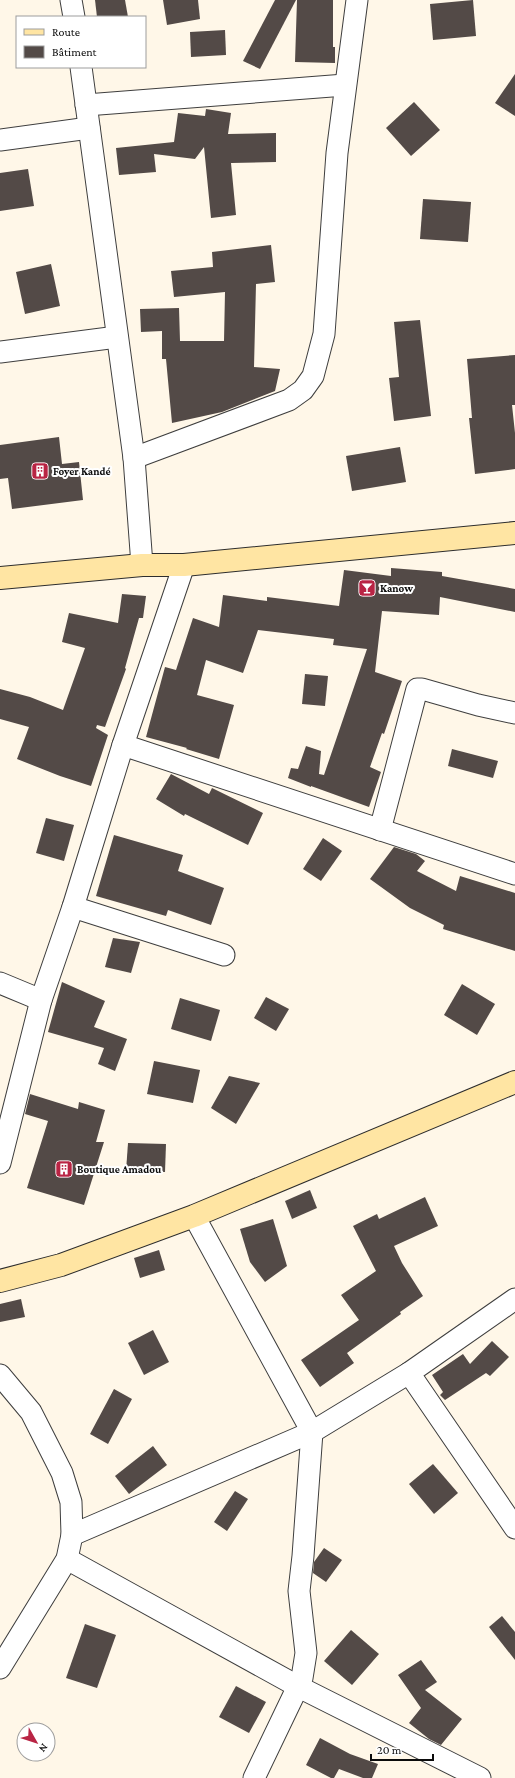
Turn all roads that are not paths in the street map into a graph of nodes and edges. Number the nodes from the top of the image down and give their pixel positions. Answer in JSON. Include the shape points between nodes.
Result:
{"nodes":[{"id":1,"x":71,"y":0,"type":"edge"},
{"id":2,"x":357,"y":0,"type":"edge"},
{"id":3,"x":74,"y":16,"type":"edge"},
{"id":4,"x":81,"y":68,"type":"edge"},
{"id":5,"x":345,"y":85,"type":"junction"},
{"id":6,"x":86,"y":105,"type":"junction"},
{"id":7,"x":89,"y":128,"type":"junction"},
{"id":8,"x":0,"y":140,"type":"edge"},
{"id":9,"x":117,"y":337,"type":"junction"},
{"id":10,"x":0,"y":352,"type":"edge"},
{"id":11,"x":134,"y":458,"type":"junction"},
{"id":12,"x":515,"y":533,"type":"edge"},
{"id":13,"x":142,"y":565,"type":"junction"},
{"id":14,"x":184,"y":565,"type":"junction"},
{"id":15,"x":0,"y":578,"type":"edge"},
{"id":16,"x":515,"y":713,"type":"edge"},
{"id":17,"x":123,"y":745,"type":"junction"},
{"id":18,"x":380,"y":830,"type":"junction"},
{"id":19,"x":515,"y":874,"type":"edge"},
{"id":20,"x":73,"y":907,"type":"junction"},
{"id":21,"x":224,"y":955,"type":"dead end"},
{"id":22,"x":0,"y":983,"type":"edge"},
{"id":23,"x":41,"y":1000,"type":"junction"},
{"id":24,"x":515,"y":1082,"type":"edge"},
{"id":25,"x":0,"y":1163,"type":"edge"},
{"id":26,"x":194,"y":1216,"type":"junction"},
{"id":27,"x":0,"y":1281,"type":"edge"},
{"id":28,"x":515,"y":1299,"type":"edge"},
{"id":29,"x":409,"y":1373,"type":"junction"},
{"id":30,"x":0,"y":1375,"type":"edge"},
{"id":31,"x":312,"y":1432,"type":"junction"},
{"id":32,"x":515,"y":1528,"type":"edge"},
{"id":33,"x":72,"y":1536,"type":"junction"},
{"id":34,"x":67,"y":1559,"type":"junction"},
{"id":35,"x":0,"y":1668,"type":"edge"},
{"id":36,"x":299,"y":1687,"type":"junction"},
{"id":37,"x":254,"y":1778,"type":"edge"},
{"id":38,"x":480,"y":1778,"type":"edge"}],
"edges":[{"from":1,"to":3,"type":"street"},
{"from":2,"to":5,"type":"street"},
{"from":4,"to":6,"type":"street"},
{"from":5,"to":6,"type":"street"},
{"from":5,"to":11,"type":"street","via":[[337,153],[324,334],[313,376],[303,390],[289,400]]},
{"from":6,"to":7,"type":"street"},
{"from":7,"to":8,"type":"street"},
{"from":7,"to":9,"type":"street"},
{"from":9,"to":10,"type":"street"},
{"from":9,"to":11,"type":"street"},
{"from":11,"to":13,"type":"street"},
{"from":12,"to":14,"type":"street"},
{"from":13,"to":14,"type":"street"},
{"from":13,"to":15,"type":"street"},
{"from":14,"to":17,"type":"street"},
{"from":16,"to":18,"type":"street","via":[[417,689]]},
{"from":17,"to":18,"type":"street"},
{"from":17,"to":20,"type":"street"},
{"from":18,"to":19,"type":"street"},
{"from":20,"to":21,"type":"street"},
{"from":20,"to":23,"type":"street"},
{"from":22,"to":23,"type":"street"},
{"from":23,"to":25,"type":"street"},
{"from":24,"to":26,"type":"street"},
{"from":26,"to":27,"type":"street","via":[[61,1265]]},
{"from":26,"to":31,"type":"street"},
{"from":28,"to":29,"type":"street"},
{"from":29,"to":31,"type":"street"},
{"from":29,"to":32,"type":"street"},
{"from":30,"to":33,"type":"street","via":[[31,1412],[62,1473],[71,1502]]},
{"from":31,"to":33,"type":"street"},
{"from":31,"to":36,"type":"street","via":[[299,1591],[306,1653]]},
{"from":33,"to":34,"type":"street"},
{"from":34,"to":35,"type":"street"},
{"from":34,"to":36,"type":"street"},
{"from":36,"to":37,"type":"street"},
{"from":36,"to":38,"type":"street"}]}
